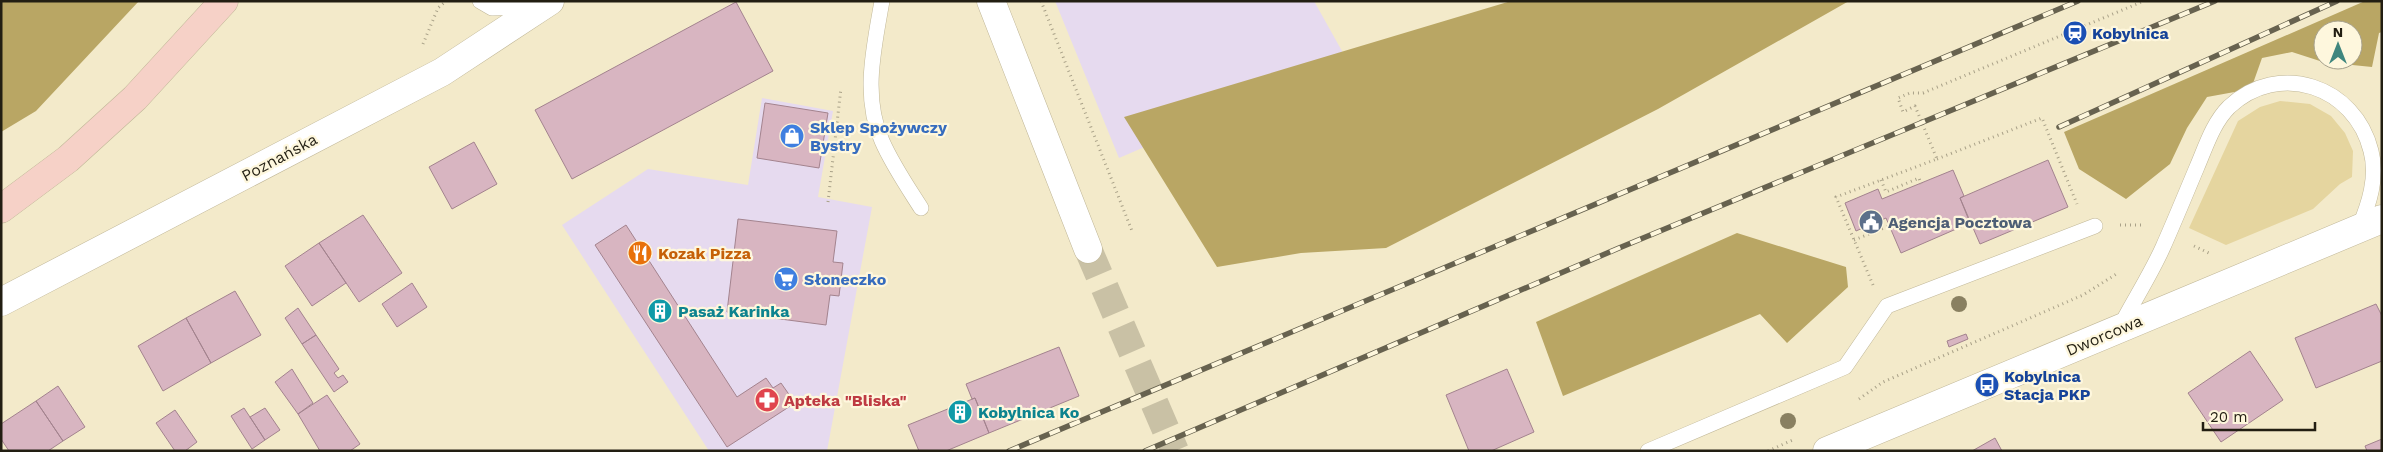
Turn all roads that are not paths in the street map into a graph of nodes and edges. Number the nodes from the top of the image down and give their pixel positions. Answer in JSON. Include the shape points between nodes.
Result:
{"nodes":[{"id":1,"x":224,"y":1,"type":"edge"},
{"id":2,"x":480,"y":1,"type":"edge"},
{"id":3,"x":882,"y":1,"type":"edge"},
{"id":4,"x":991,"y":1,"type":"edge"},
{"id":5,"x":546,"y":4,"type":"edge"},
{"id":6,"x":921,"y":208,"type":"dead end"},
{"id":7,"x":1,"y":209,"type":"edge"},
{"id":8,"x":2370,"y":224,"type":"edge"},
{"id":9,"x":2092,"y":227,"type":"road end"},
{"id":10,"x":1088,"y":249,"type":"tunnel mouth"},
{"id":11,"x":1,"y":302,"type":"edge"},
{"id":12,"x":2119,"y":329,"type":"junction"},
{"id":13,"x":1648,"y":451,"type":"edge"},
{"id":14,"x":1827,"y":451,"type":"edge"}],
"edges":[{"from":1,"to":7,"type":"main road","via":[[134,98],[68,159]]},
{"from":2,"to":5,"type":"lane","via":[[492,8]]},
{"from":3,"to":6,"type":"lane","via":[[871,69],[873,104],[881,140]]},
{"from":4,"to":10,"type":"street"},
{"from":5,"to":11,"type":"street","name":"Poznańska","via":[[442,72]]},
{"from":8,"to":12,"type":"street","name":"Dworcowa"},
{"from":8,"to":12,"type":"lane","via":[[2372,153],[2357,117],[2338,99],[2318,88],[2297,83],[2271,85],[2247,93],[2228,108],[2214,126],[2168,235]]},
{"from":9,"to":13,"type":"lane","via":[[1887,306],[1845,367]]},
{"from":12,"to":14,"type":"street","name":"Dworcowa"}]}
